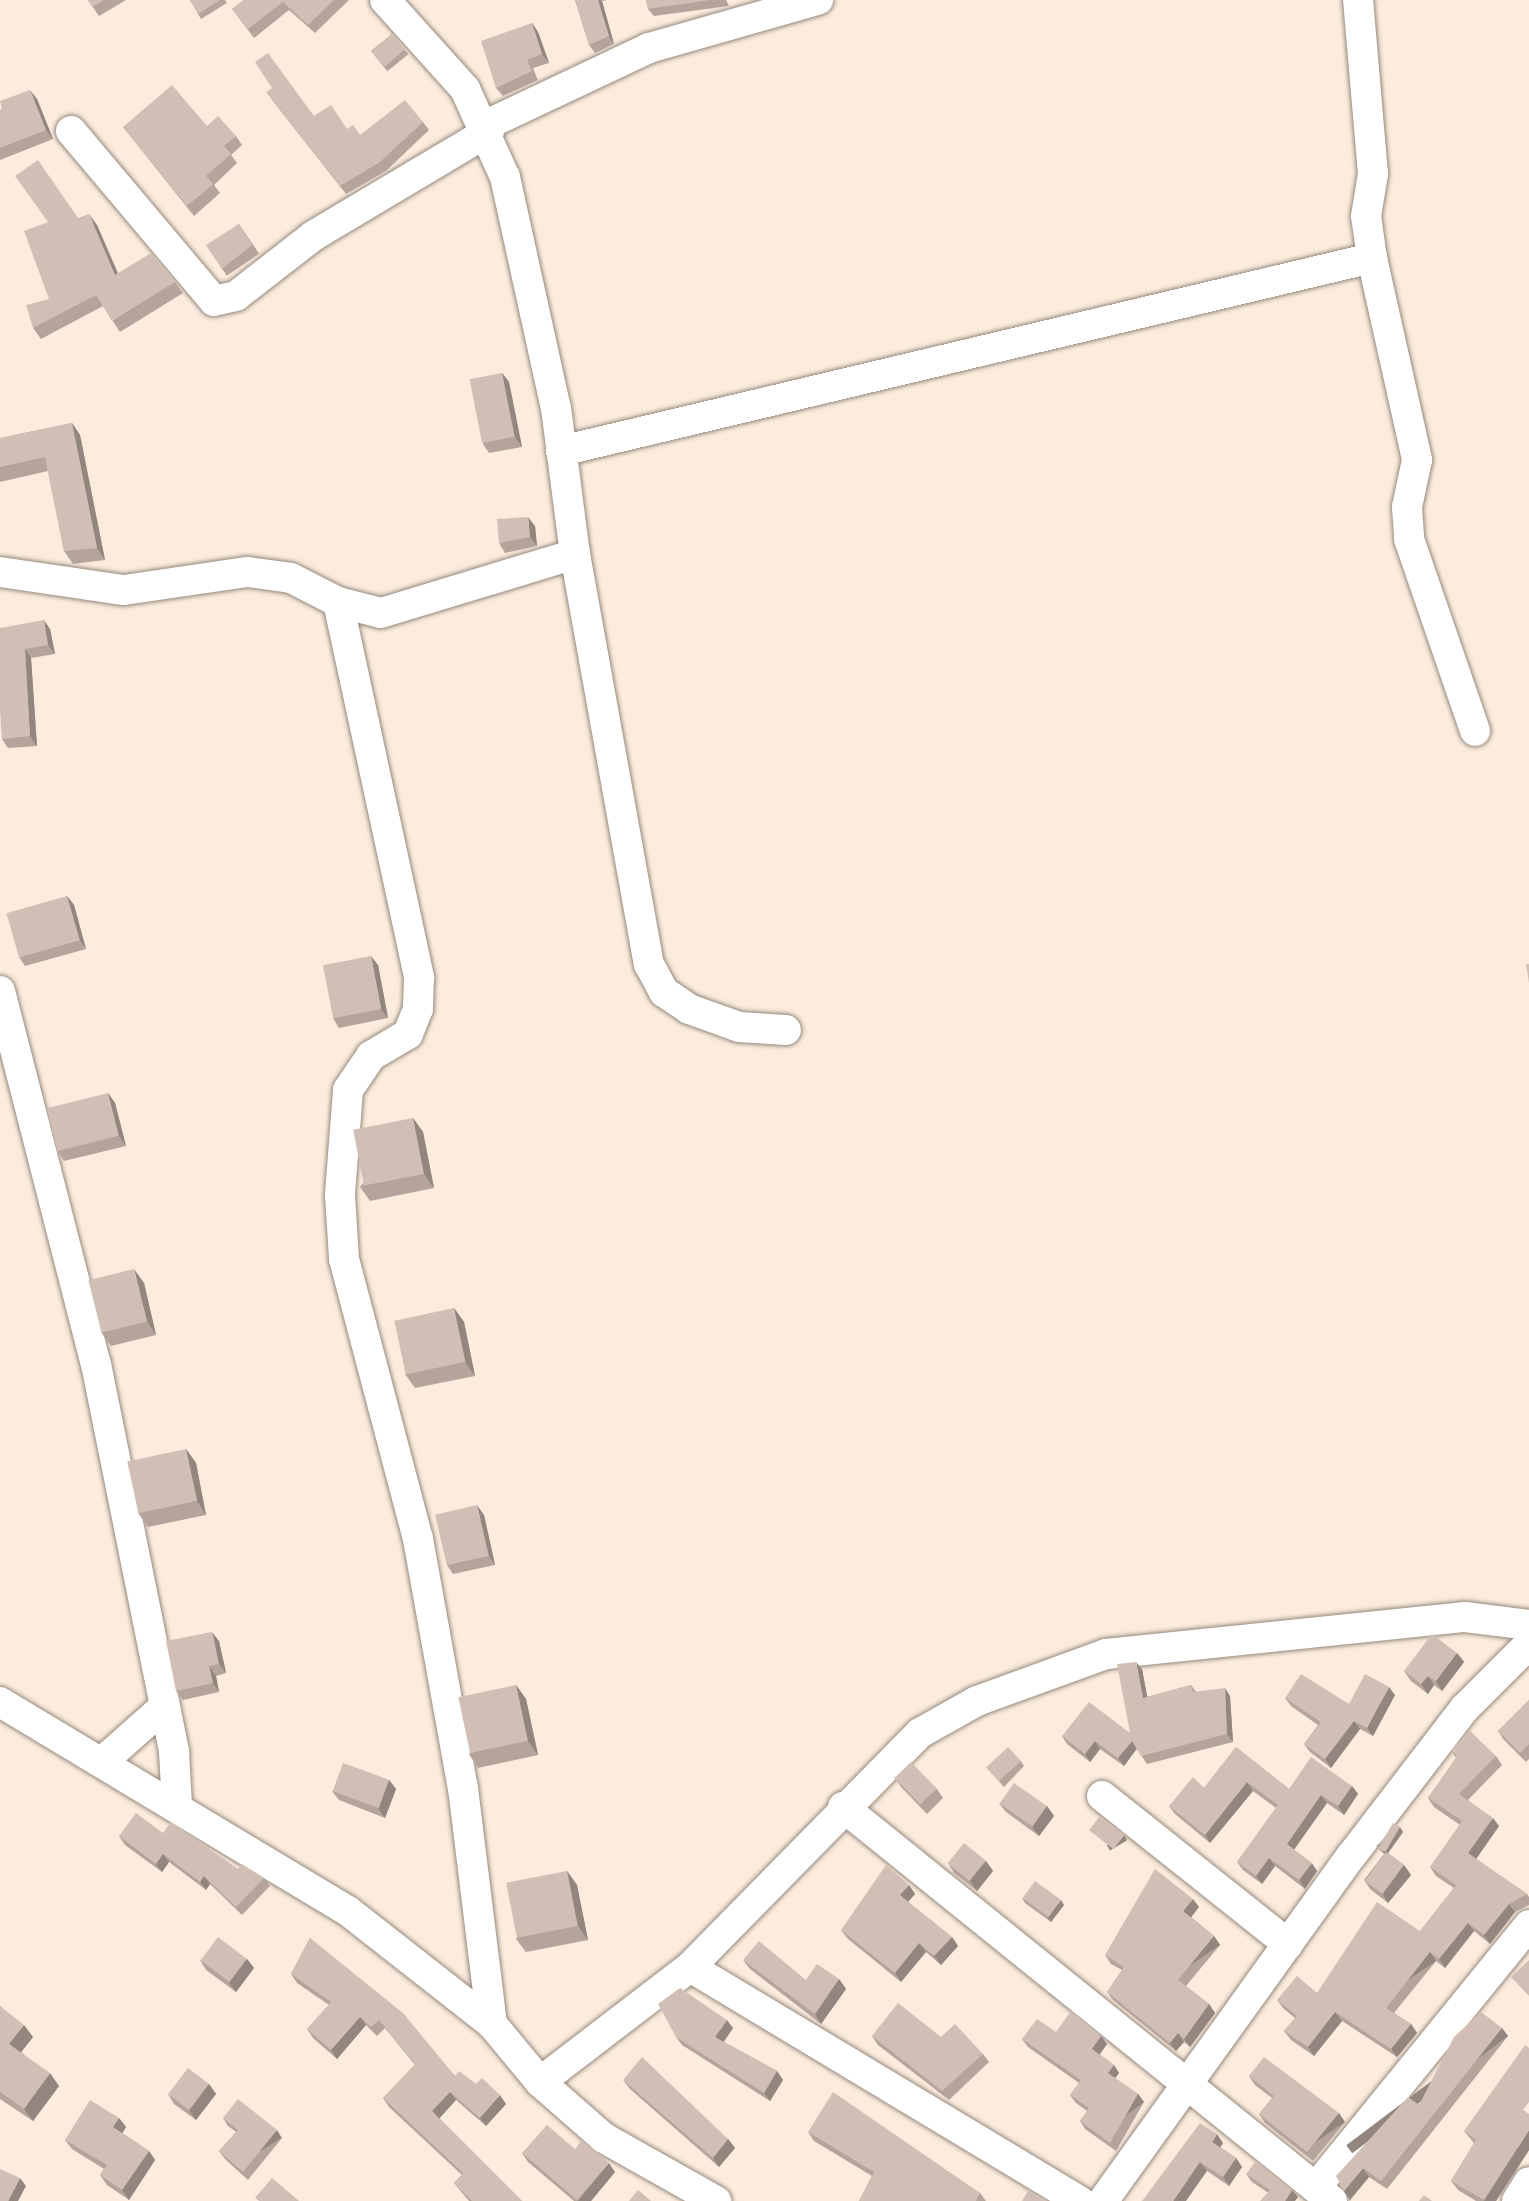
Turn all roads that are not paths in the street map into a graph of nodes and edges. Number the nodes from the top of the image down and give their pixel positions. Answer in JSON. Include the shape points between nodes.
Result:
{"nodes":[{"id":1,"x":385,"y":0,"type":"edge"},
{"id":2,"x":818,"y":0,"type":"edge"},
{"id":3,"x":1358,"y":0,"type":"edge"},
{"id":4,"x":488,"y":128,"type":"junction"},
{"id":5,"x":71,"y":131,"type":"dead end"},
{"id":6,"x":1372,"y":258,"type":"junction"},
{"id":7,"x":561,"y":451,"type":"junction"},
{"id":8,"x":575,"y":554,"type":"junction"},
{"id":9,"x":0,"y":572,"type":"edge"},
{"id":10,"x":338,"y":602,"type":"junction"},
{"id":11,"x":1474,"y":731,"type":"dead end"},
{"id":12,"x":0,"y":991,"type":"edge"},
{"id":13,"x":786,"y":1030,"type":"dead end"},
{"id":14,"x":1529,"y":1624,"type":"edge"},
{"id":15,"x":1529,"y":1644,"type":"edge"},
{"id":16,"x":0,"y":1702,"type":"edge"},
{"id":17,"x":164,"y":1707,"type":"junction"},
{"id":18,"x":102,"y":1762,"type":"junction"},
{"id":19,"x":1102,"y":1796,"type":"dead end"},
{"id":20,"x":178,"y":1805,"type":"junction"},
{"id":21,"x":843,"y":1807,"type":"junction"},
{"id":22,"x":1529,"y":1925,"type":"edge"},
{"id":23,"x":1288,"y":1944,"type":"junction"},
{"id":24,"x":690,"y":1967,"type":"junction"},
{"id":25,"x":492,"y":2024,"type":"junction"},
{"id":26,"x":540,"y":2082,"type":"junction"},
{"id":27,"x":1187,"y":2082,"type":"junction"},
{"id":28,"x":1529,"y":2182,"type":"edge"},
{"id":29,"x":1325,"y":2194,"type":"edge"},
{"id":30,"x":716,"y":2201,"type":"edge"},
{"id":31,"x":1080,"y":2201,"type":"edge"},
{"id":32,"x":1102,"y":2201,"type":"edge"},
{"id":33,"x":1517,"y":2201,"type":"edge"}],
"edges":[{"from":1,"to":4,"type":"street","via":[[439,56]]},
{"from":2,"to":4,"type":"street","via":[[649,48]]},
{"from":3,"to":6,"type":"street","via":[[1373,174],[1366,216]]},
{"from":4,"to":5,"type":"street","via":[[314,236],[236,296],[214,301]]},
{"from":4,"to":7,"type":"street","via":[[505,177]]},
{"from":6,"to":7,"type":"street"},
{"from":6,"to":11,"type":"street","via":[[1417,460],[1406,507],[1408,539]]},
{"from":7,"to":8,"type":"street"},
{"from":8,"to":10,"type":"street","via":[[408,608],[381,612]]},
{"from":8,"to":13,"type":"street","via":[[649,964],[664,992],[689,1009],[738,1026]]},
{"from":9,"to":10,"type":"street","via":[[124,590],[248,572],[291,578]]},
{"from":10,"to":25,"type":"street","via":[[419,978],[408,1034],[371,1056],[348,1090],[340,1195],[344,1259],[418,1538],[463,1788]]},
{"from":12,"to":17,"type":"street","via":[[96,1364]]},
{"from":14,"to":21,"type":"street","via":[[1465,1618],[1106,1654],[977,1701],[920,1733]]},
{"from":15,"to":23,"type":"street","via":[[1465,1708]]},
{"from":16,"to":18,"type":"street"},
{"from":17,"to":18,"type":"street"},
{"from":17,"to":20,"type":"street"},
{"from":18,"to":20,"type":"street"},
{"from":19,"to":23,"type":"street"},
{"from":20,"to":25,"type":"street","via":[[348,1911]]},
{"from":21,"to":24,"type":"street"},
{"from":21,"to":27,"type":"street"},
{"from":22,"to":29,"type":"street"},
{"from":23,"to":27,"type":"street"},
{"from":24,"to":26,"type":"street"},
{"from":24,"to":31,"type":"street"},
{"from":25,"to":26,"type":"street"},
{"from":26,"to":30,"type":"street","via":[[604,2138]]},
{"from":27,"to":29,"type":"street"},
{"from":27,"to":32,"type":"street"},
{"from":28,"to":33,"type":"street"}]}
